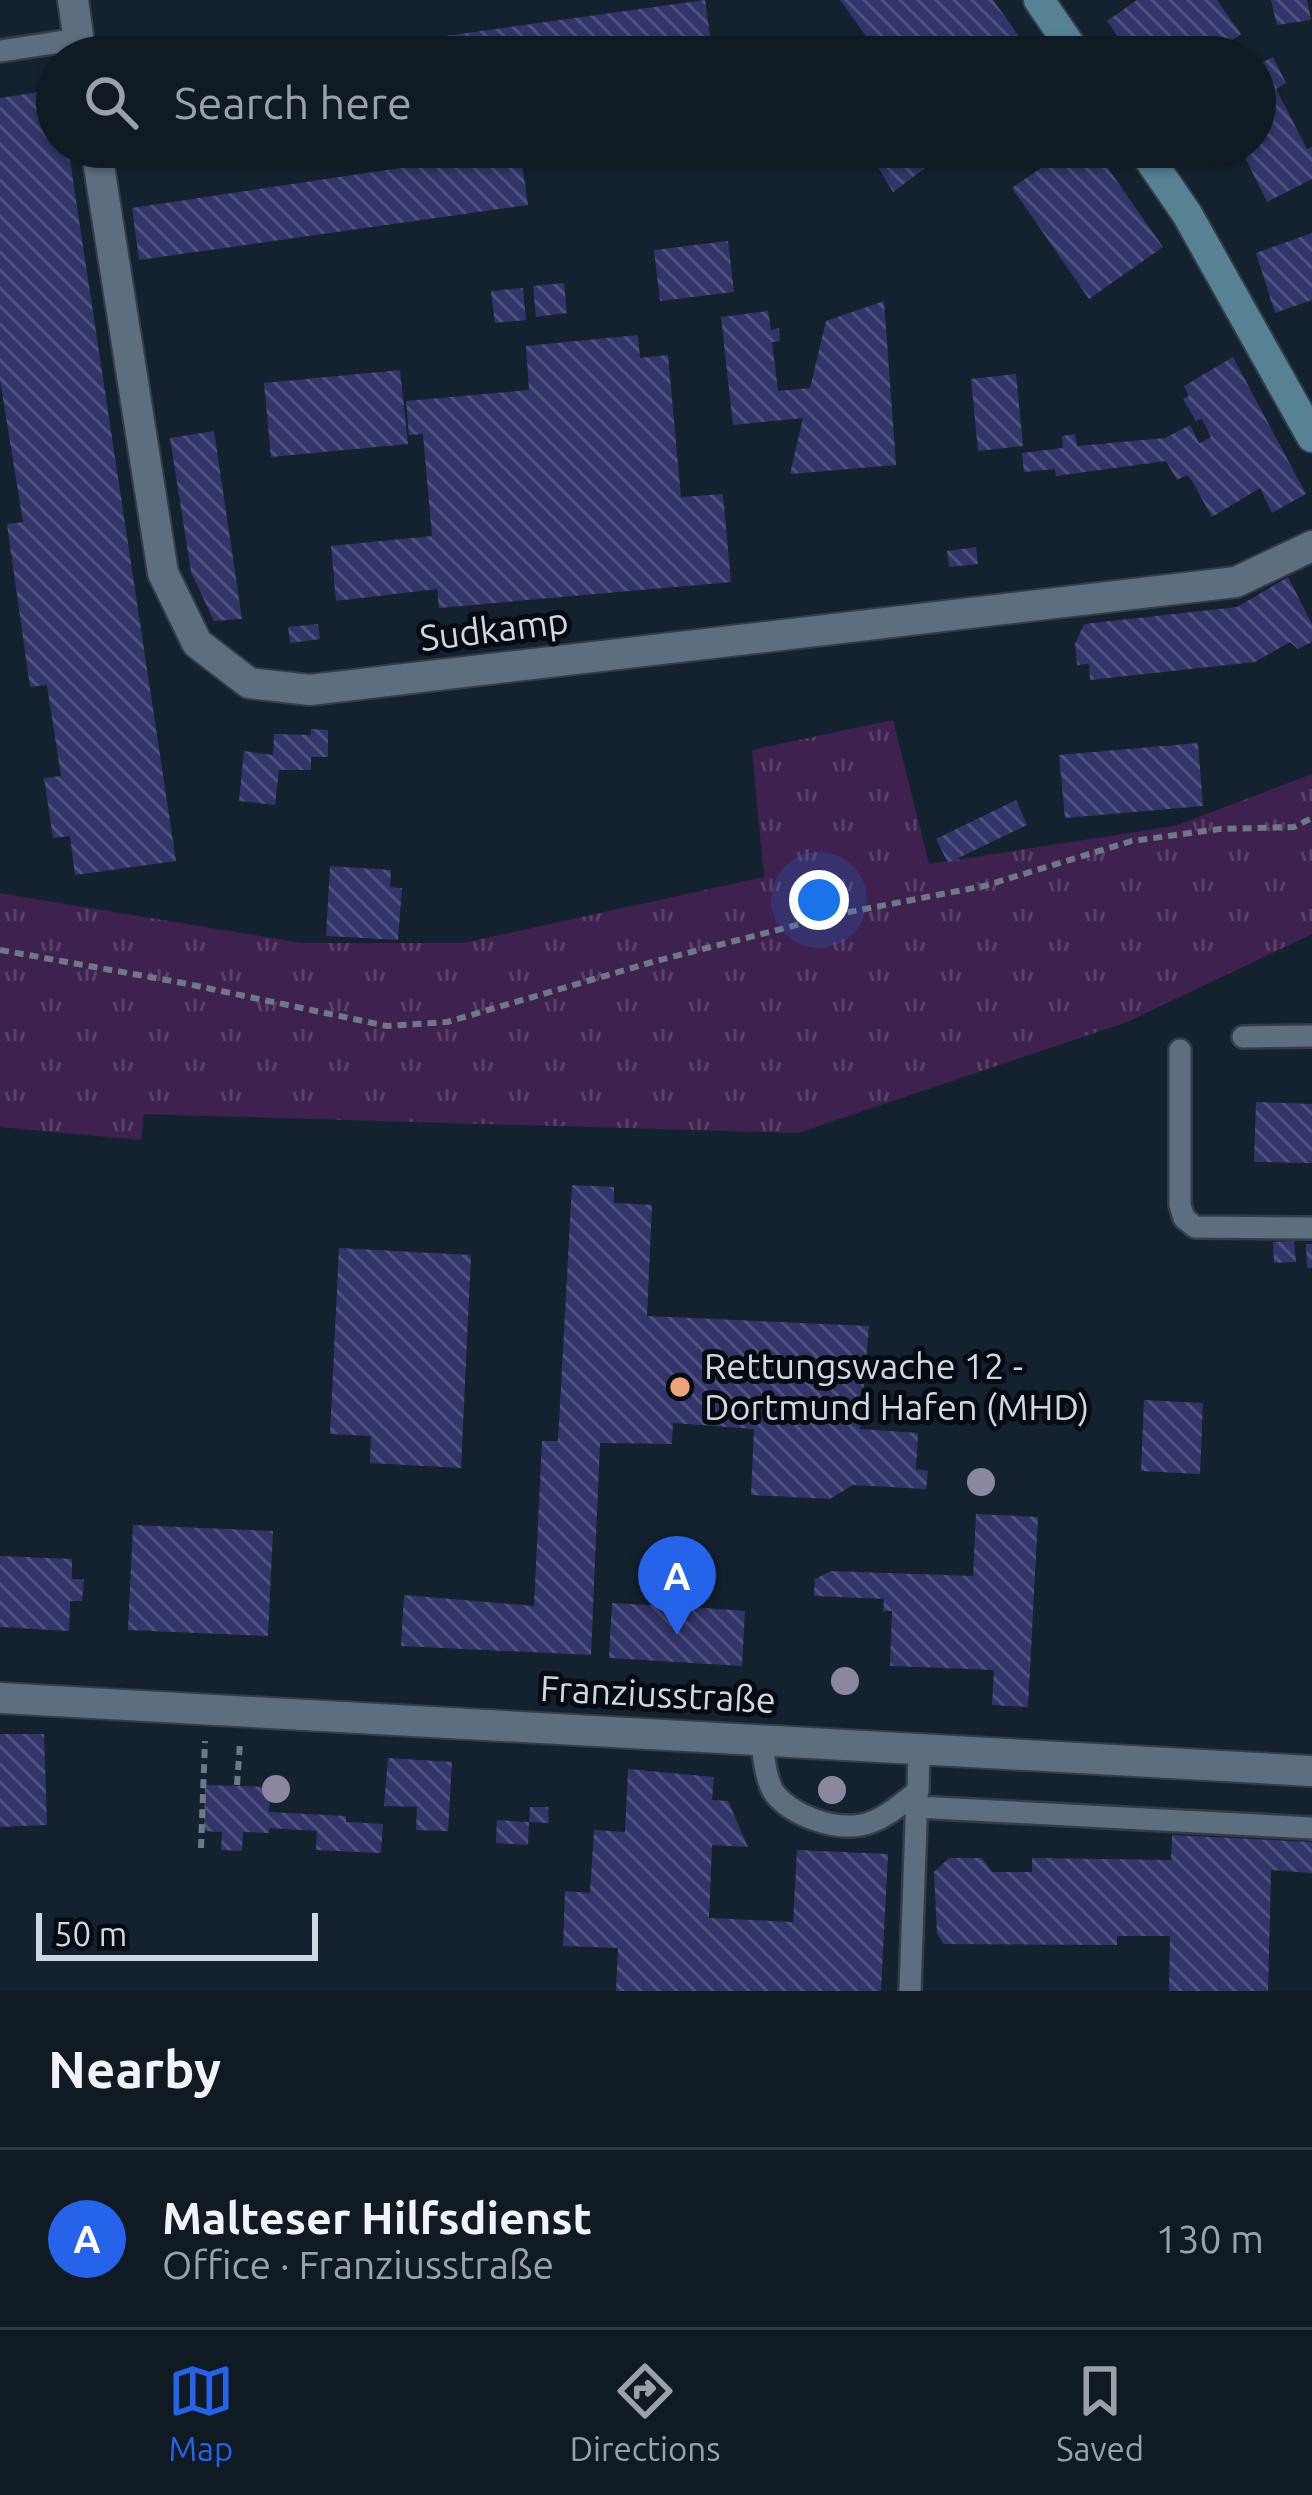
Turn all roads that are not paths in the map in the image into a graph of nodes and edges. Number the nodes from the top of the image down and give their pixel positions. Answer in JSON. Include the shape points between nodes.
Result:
{"nodes":[{"id":1,"x":73,"y":0,"type":"edge"},
{"id":2,"x":1039,"y":0,"type":"edge"},
{"id":3,"x":78,"y":36,"type":"edge"},
{"id":4,"x":1064,"y":36,"type":"edge"},
{"id":5,"x":36,"y":50,"type":"edge"},
{"id":6,"x":0,"y":51,"type":"edge"},
{"id":7,"x":99,"y":168,"type":"edge"},
{"id":8,"x":1155,"y":168,"type":"edge"},
{"id":9,"x":1312,"y":437,"type":"edge"},
{"id":10,"x":1312,"y":546,"type":"edge"},
{"id":11,"x":1312,"y":1036,"type":"edge"},
{"id":12,"x":1243,"y":1037,"type":"dead end"},
{"id":13,"x":1180,"y":1050,"type":"dead end"},
{"id":14,"x":1312,"y":1228,"type":"edge"},
{"id":15,"x":0,"y":1698,"type":"edge"},
{"id":16,"x":761,"y":1739,"type":"junction"},
{"id":17,"x":919,"y":1748,"type":"junction"},
{"id":18,"x":1312,"y":1771,"type":"edge"},
{"id":19,"x":917,"y":1799,"type":"junction"},
{"id":20,"x":1312,"y":1828,"type":"edge"},
{"id":21,"x":910,"y":1991,"type":"edge"}],
"edges":[{"from":1,"to":3,"type":"street"},
{"from":2,"to":4,"type":"main road"},
{"from":5,"to":6,"type":"lane"},
{"from":7,"to":10,"type":"street","name":"Sudkamp","via":[[164,573],[197,643],[249,683],[310,690],[1237,582]]},
{"from":8,"to":9,"type":"main road"},
{"from":11,"to":12,"type":"lane"},
{"from":13,"to":14,"type":"lane","via":[[1184,1218],[1195,1227]]},
{"from":15,"to":16,"type":"street","name":"Franziusstraße"},
{"from":16,"to":17,"type":"street","name":"Franziusstraße"},
{"from":16,"to":19,"type":"lane","via":[[775,1793],[802,1815],[861,1825]]},
{"from":17,"to":18,"type":"street","name":"Franziusstraße"},
{"from":17,"to":19,"type":"lane"},
{"from":19,"to":20,"type":"lane"},
{"from":19,"to":21,"type":"lane"}]}
